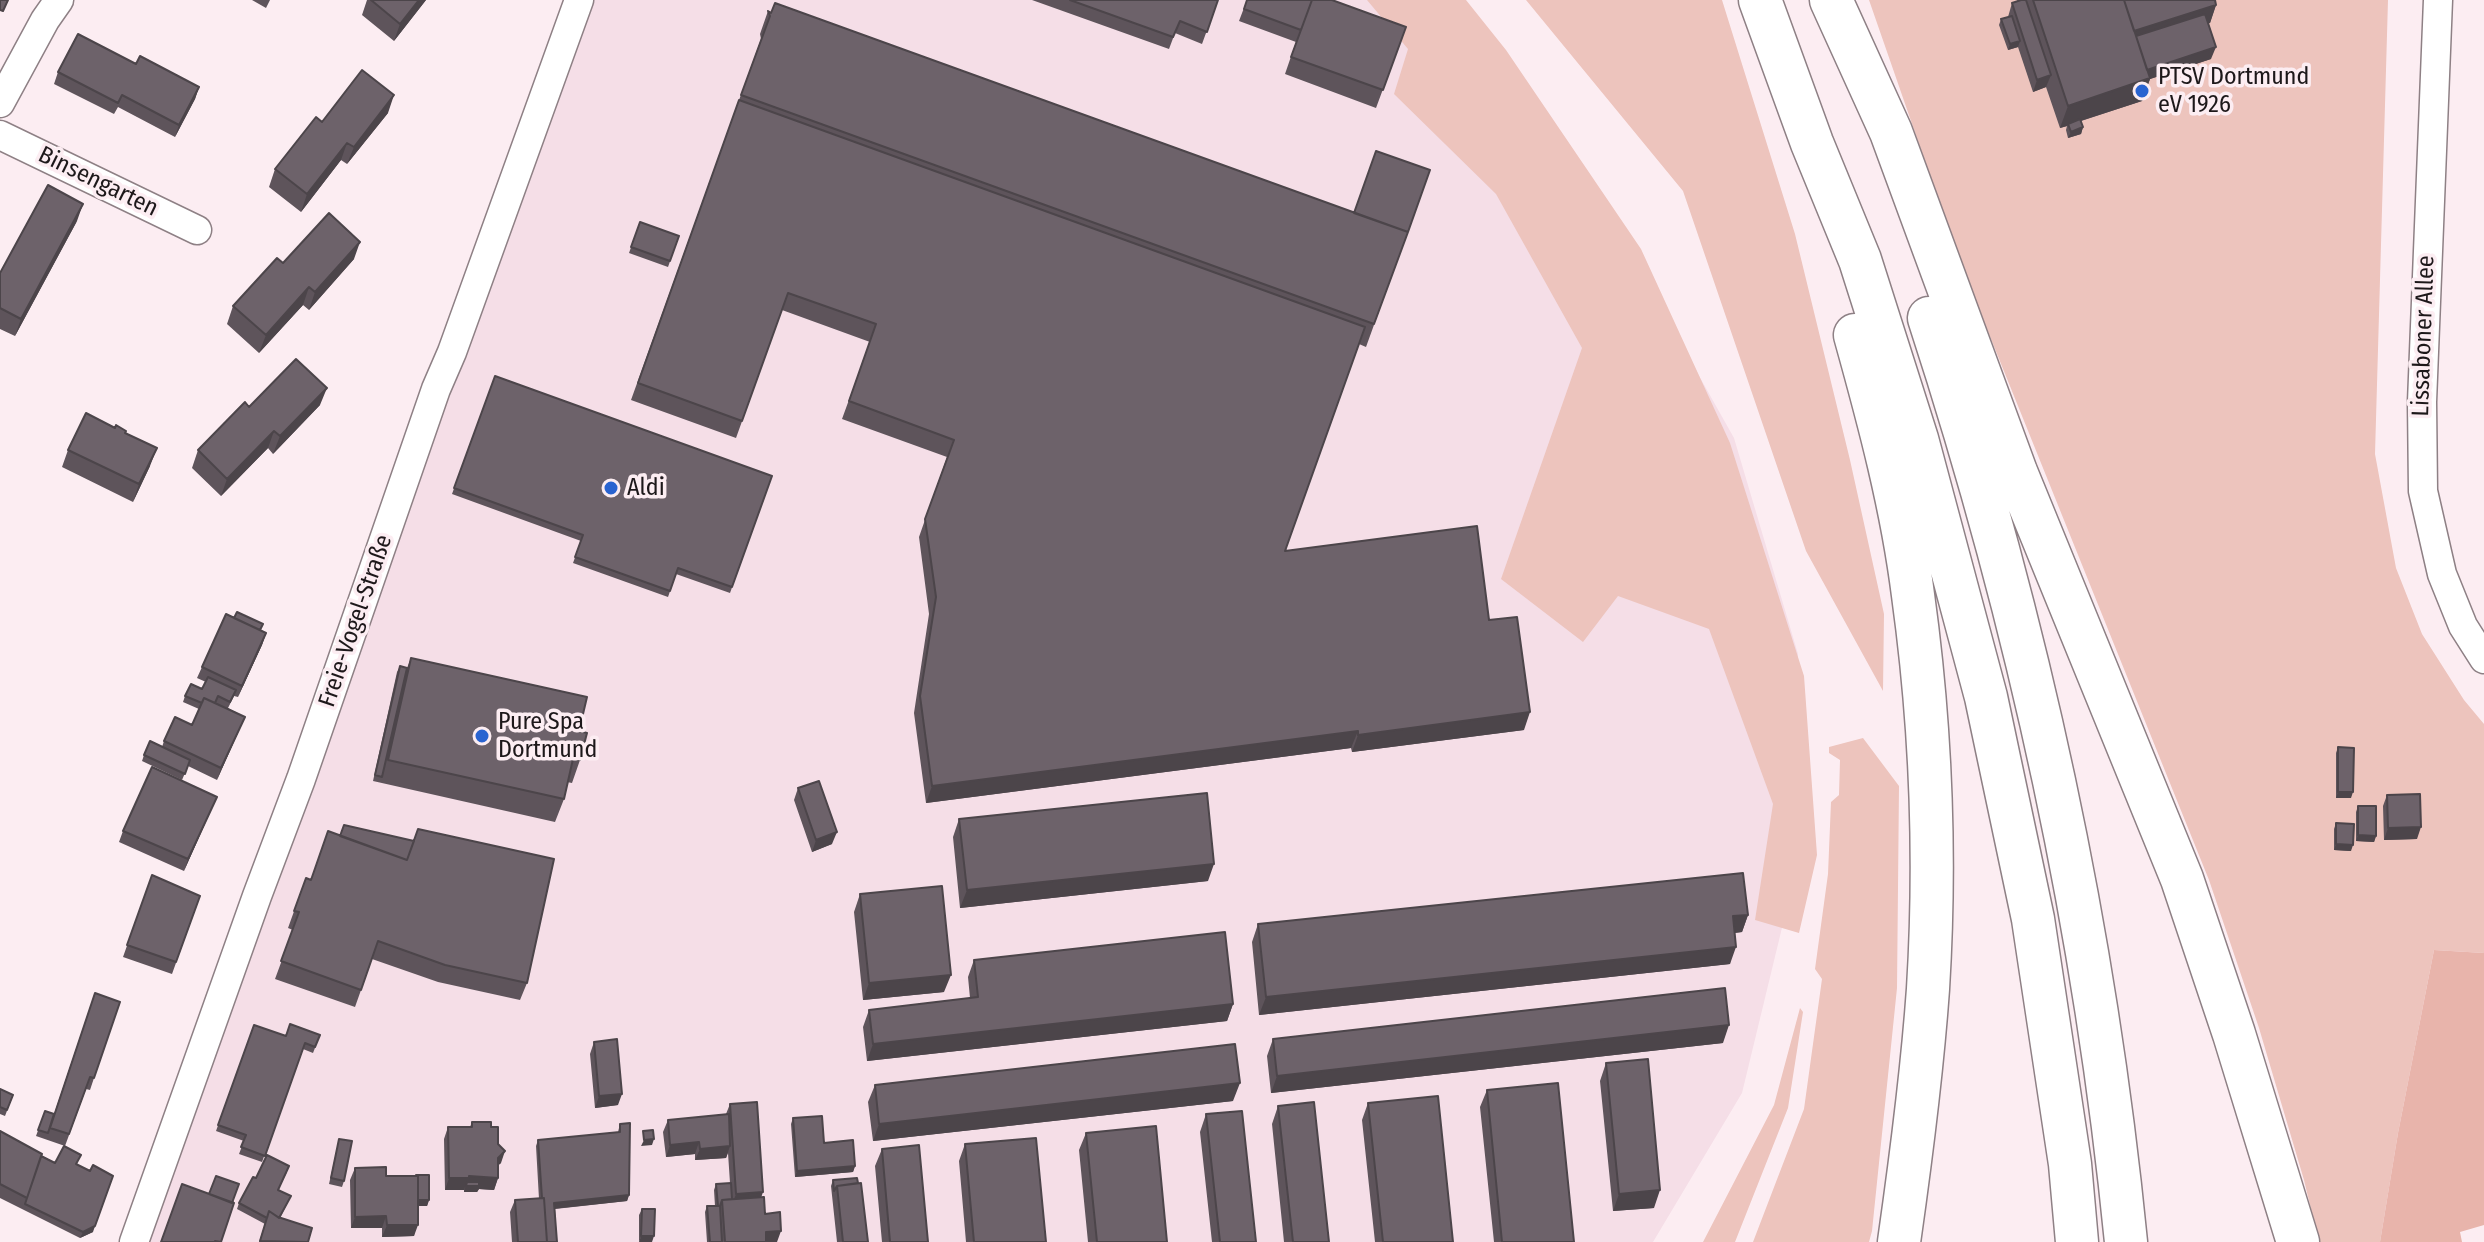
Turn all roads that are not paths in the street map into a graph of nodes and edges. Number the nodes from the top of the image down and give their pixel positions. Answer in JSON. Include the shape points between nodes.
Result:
{"nodes":[{"id":1,"x":59,"y":0,"type":"edge"},
{"id":2,"x":579,"y":0,"type":"edge"},
{"id":3,"x":1760,"y":0,"type":"edge"},
{"id":4,"x":1830,"y":0,"type":"edge"},
{"id":5,"x":2438,"y":0,"type":"edge"},
{"id":6,"x":0,"y":103,"type":"edge"},
{"id":7,"x":0,"y":135,"type":"edge"},
{"id":8,"x":1812,"y":143,"type":"junction"},
{"id":9,"x":197,"y":230,"type":"dead end"},
{"id":10,"x":2484,"y":659,"type":"edge"},
{"id":11,"x":134,"y":1242,"type":"edge"},
{"id":12,"x":1899,"y":1242,"type":"edge"},
{"id":13,"x":2077,"y":1242,"type":"edge"},
{"id":14,"x":2126,"y":1242,"type":"edge"},
{"id":15,"x":2298,"y":1242,"type":"edge"}],
"edges":[{"from":1,"to":6,"type":"street"},
{"from":2,"to":11,"type":"street","name":"Freie-Vogel-Straße"},
{"from":3,"to":8,"type":"highway"},
{"from":4,"to":14,"type":"highway","via":[[1957,404],[2036,703],[2091,975]]},
{"from":4,"to":15,"type":"highway","via":[[1891,132],[2016,472],[2182,879]]},
{"from":5,"to":10,"type":"street","name":"Lissaboner Allee","via":[[2423,491],[2442,574],[2463,626]]},
{"from":7,"to":9,"type":"street","name":"Binsengarten"},
{"from":8,"to":12,"type":"highway","via":[[1832,254],[1897,500],[1923,691],[1931,889],[1928,988]]},
{"from":8,"to":13,"type":"highway","via":[[1860,260],[1917,439],[1986,697],[2033,919]]}]}
